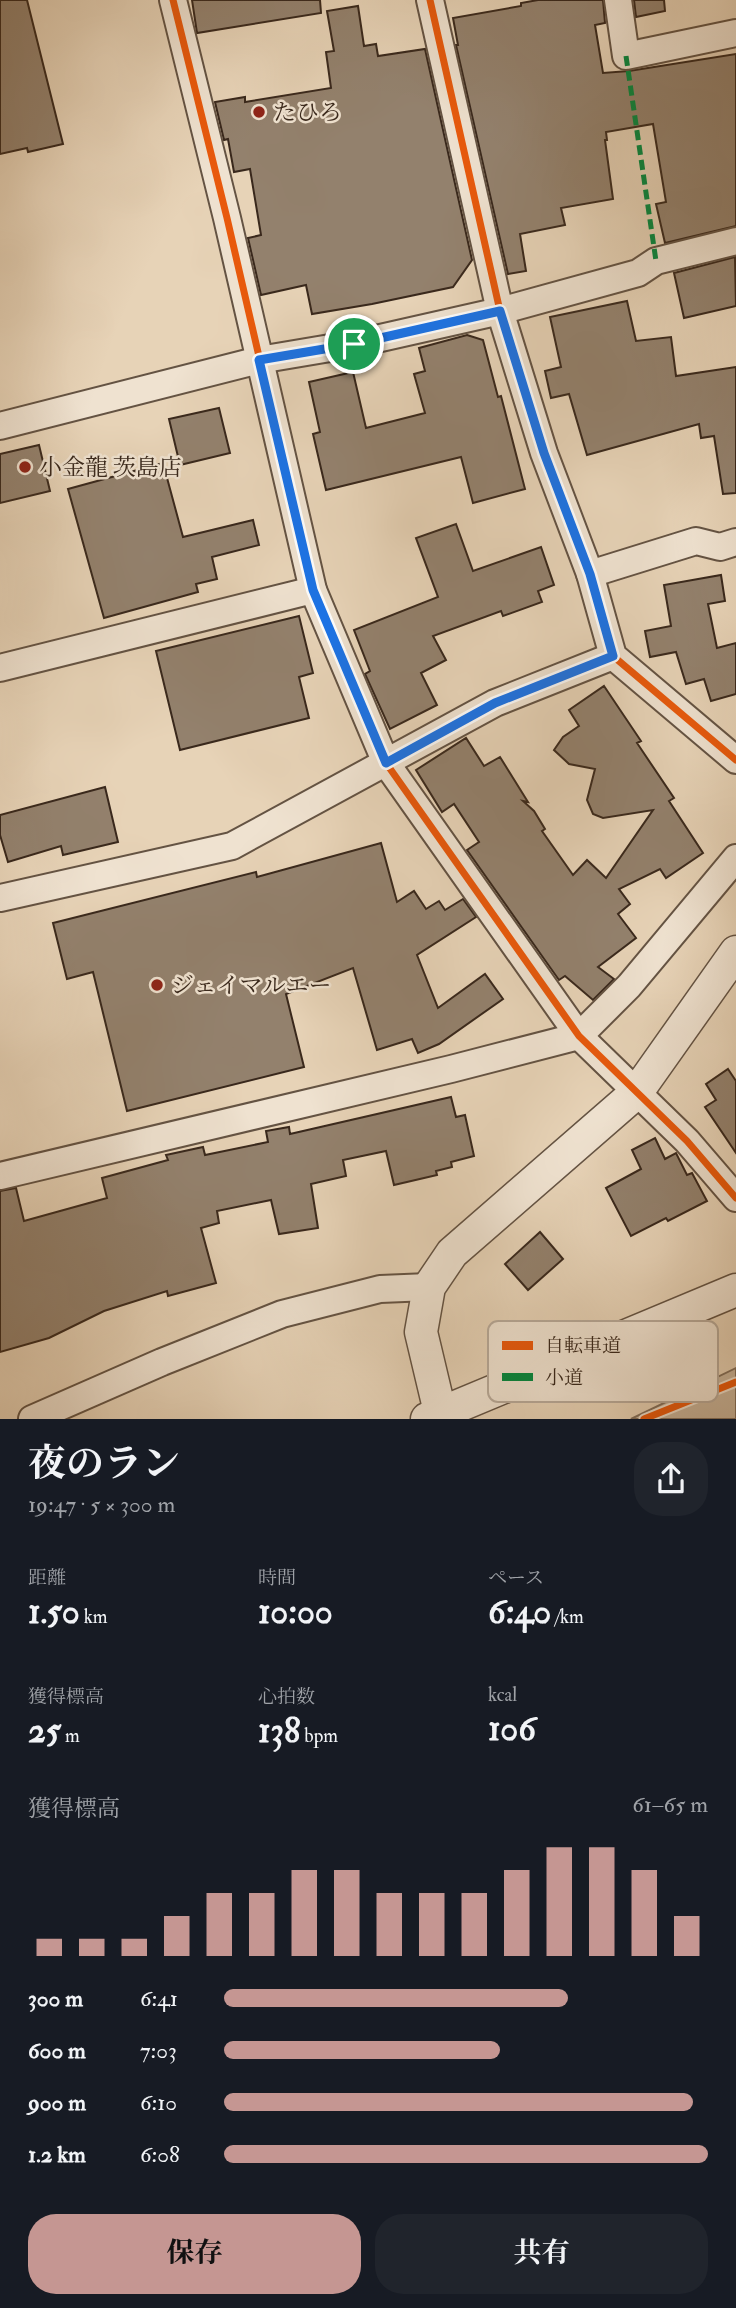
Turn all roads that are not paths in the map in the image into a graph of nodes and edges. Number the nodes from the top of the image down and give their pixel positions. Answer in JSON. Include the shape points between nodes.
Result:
{"nodes":[{"id":1,"x":173,"y":0,"type":"edge"},
{"id":2,"x":430,"y":0,"type":"edge"},
{"id":3,"x":618,"y":0,"type":"edge"},
{"id":4,"x":736,"y":33,"type":"edge"},
{"id":5,"x":736,"y":241,"type":"edge"},
{"id":6,"x":500,"y":311,"type":"junction"},
{"id":7,"x":259,"y":360,"type":"junction"},
{"id":8,"x":1,"y":418,"type":"edge"},
{"id":9,"x":736,"y":542,"type":"edge"},
{"id":10,"x":590,"y":574,"type":"junction"},
{"id":11,"x":313,"y":590,"type":"junction"},
{"id":12,"x":613,"y":656,"type":"junction"},
{"id":13,"x":0,"y":668,"type":"edge"},
{"id":14,"x":736,"y":760,"type":"edge"},
{"id":15,"x":386,"y":763,"type":"junction"},
{"id":16,"x":736,"y":858,"type":"edge"},
{"id":17,"x":0,"y":898,"type":"edge"},
{"id":18,"x":736,"y":952,"type":"edge"},
{"id":19,"x":579,"y":1036,"type":"junction"},
{"id":20,"x":637,"y":1092,"type":"junction"},
{"id":21,"x":0,"y":1176,"type":"edge"},
{"id":22,"x":736,"y":1198,"type":"edge"},
{"id":23,"x":429,"y":1287,"type":"junction"},
{"id":24,"x":736,"y":1290,"type":"edge"},
{"id":25,"x":663,"y":1321,"type":"edge"},
{"id":26,"x":488,"y":1395,"type":"edge"},
{"id":27,"x":436,"y":1417,"type":"edge"},
{"id":28,"x":32,"y":1419,"type":"edge"}],
"edges":[{"from":1,"to":7,"type":"street"},
{"from":2,"to":6,"type":"street"},
{"from":3,"to":4,"type":"street","via":[[626,56]]},
{"from":5,"to":6,"type":"street","via":[[656,261],[638,273]]},
{"from":6,"to":7,"type":"street"},
{"from":6,"to":10,"type":"street","via":[[544,453]]},
{"from":7,"to":8,"type":"street"},
{"from":7,"to":11,"type":"street"},
{"from":9,"to":10,"type":"street","via":[[720,547],[696,541]]},
{"from":10,"to":12,"type":"street"},
{"from":11,"to":13,"type":"street"},
{"from":11,"to":15,"type":"street"},
{"from":12,"to":14,"type":"street"},
{"from":12,"to":15,"type":"street","via":[[495,703]]},
{"from":15,"to":17,"type":"street","via":[[232,846]]},
{"from":15,"to":19,"type":"street"},
{"from":16,"to":19,"type":"street","via":[[629,986]]},
{"from":18,"to":20,"type":"street"},
{"from":19,"to":20,"type":"street"},
{"from":19,"to":21,"type":"street"},
{"from":20,"to":22,"type":"street"},
{"from":20,"to":23,"type":"street","via":[[452,1253]]},
{"from":23,"to":27,"type":"street","via":[[421,1332]]},
{"from":23,"to":28,"type":"street","via":[[380,1289],[282,1314]]},
{"from":24,"to":25,"type":"street"},
{"from":26,"to":27,"type":"street"}]}
